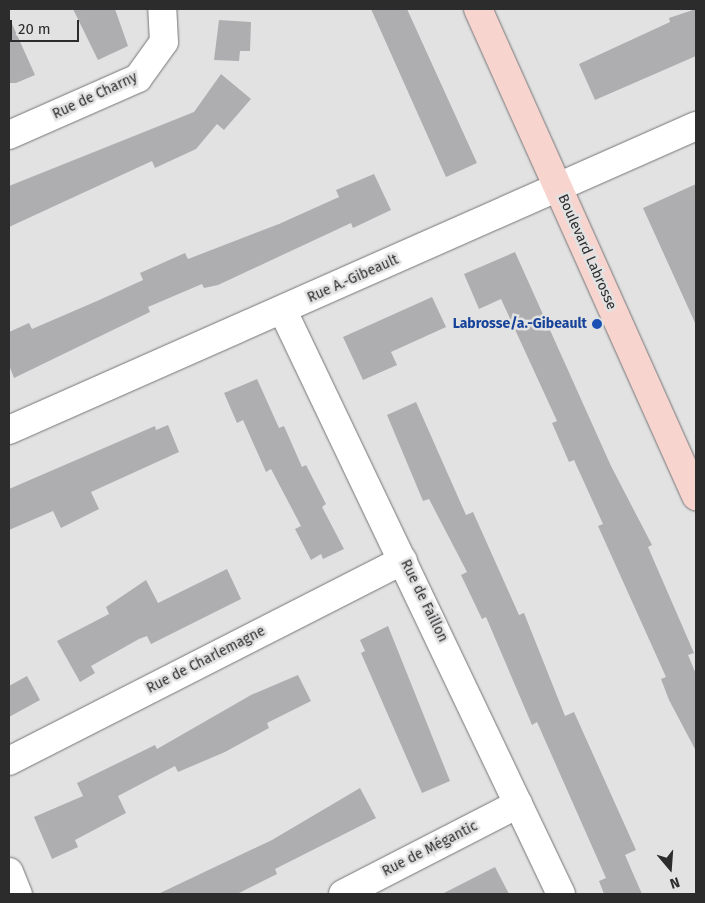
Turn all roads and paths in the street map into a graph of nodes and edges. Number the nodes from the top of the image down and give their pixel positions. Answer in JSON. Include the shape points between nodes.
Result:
{"nodes":[{"id":1,"x":162,"y":9,"type":"edge"},
{"id":2,"x":478,"y":9,"type":"edge"},
{"id":3,"x":696,"y":126,"type":"edge"},
{"id":4,"x":9,"y":135,"type":"edge"},
{"id":5,"x":558,"y":187,"type":"junction"},
{"id":6,"x":283,"y":311,"type":"junction"},
{"id":7,"x":9,"y":430,"type":"edge"},
{"id":8,"x":696,"y":496,"type":"edge"},
{"id":9,"x":403,"y":560,"type":"junction"},
{"id":10,"x":9,"y":761,"type":"edge"},
{"id":11,"x":518,"y":804,"type":"junction"},
{"id":12,"x":9,"y":872,"type":"edge"},
{"id":13,"x":18,"y":894,"type":"edge"},
{"id":14,"x":343,"y":894,"type":"edge"},
{"id":15,"x":561,"y":894,"type":"edge"}],
"edges":[{"from":1,"to":4,"type":"street","name":"Rue de Charny","via":[[164,42],[138,78]]},
{"from":2,"to":5,"type":"main road","name":"Boulevard Labrosse"},
{"from":3,"to":5,"type":"street","name":"Rue A.-Gibeault"},
{"from":5,"to":6,"type":"street","name":"Rue A.-Gibeault"},
{"from":5,"to":8,"type":"main road","name":"Boulevard Labrosse"},
{"from":6,"to":7,"type":"street","name":"Rue A.-Gibeault"},
{"from":6,"to":9,"type":"street","name":"Rue de Faillon"},
{"from":9,"to":10,"type":"street","name":"Rue de Charlemagne"},
{"from":9,"to":11,"type":"street","name":"Rue de Faillon"},
{"from":11,"to":14,"type":"street","name":"Rue de Mégantic"},
{"from":11,"to":15,"type":"street","name":"Rue de Faillon"},
{"from":12,"to":13,"type":"street"}]}
